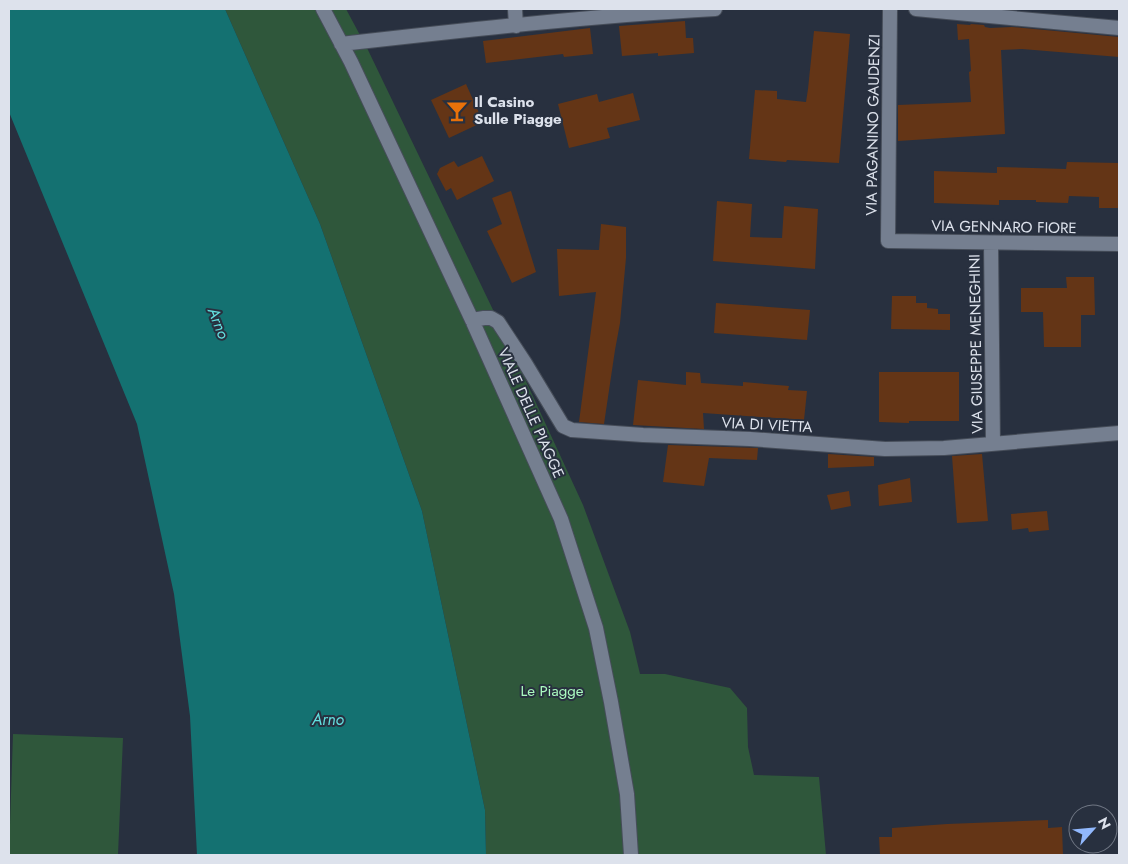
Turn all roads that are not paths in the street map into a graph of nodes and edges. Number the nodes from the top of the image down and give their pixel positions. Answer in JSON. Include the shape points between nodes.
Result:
{"nodes":[{"id":1,"x":323,"y":9,"type":"edge"},
{"id":2,"x":515,"y":9,"type":"edge"},
{"id":3,"x":715,"y":9,"type":"edge"},
{"id":4,"x":890,"y":9,"type":"edge"},
{"id":5,"x":916,"y":9,"type":"edge"},
{"id":6,"x":663,"y":10,"type":"edge"},
{"id":7,"x":946,"y":10,"type":"edge"},
{"id":8,"x":516,"y":26,"type":"junction"},
{"id":9,"x":1119,"y":28,"type":"edge"},
{"id":10,"x":341,"y":44,"type":"junction"},
{"id":11,"x":888,"y":241,"type":"joint"},
{"id":12,"x":991,"y":243,"type":"junction"},
{"id":13,"x":1119,"y":244,"type":"edge"},
{"id":14,"x":472,"y":320,"type":"junction"},
{"id":15,"x":1119,"y":433,"type":"edge"},
{"id":16,"x":993,"y":444,"type":"junction"},
{"id":17,"x":631,"y":855,"type":"edge"}],
"edges":[{"from":1,"to":10,"type":"street","name":"VIALE DELLE PIAGGE"},
{"from":2,"to":8,"type":"street"},
{"from":3,"to":6,"type":"street"},
{"from":4,"to":11,"type":"street","name":"VIA PAGANINO GAUDENZI"},
{"from":5,"to":7,"type":"street"},
{"from":6,"to":8,"type":"street"},
{"from":7,"to":9,"type":"street"},
{"from":8,"to":10,"type":"street"},
{"from":10,"to":14,"type":"street","name":"VIALE DELLE PIAGGE"},
{"from":11,"to":12,"type":"street","name":"VIA GENNARO FIORE"},
{"from":12,"to":13,"type":"street","name":"VIA GENNARO FIORE"},
{"from":12,"to":16,"type":"street","name":"VIA GIUSEPPE MENEGHINI"},
{"from":14,"to":16,"type":"street","name":"VIA DI VIETTA","via":[[491,318],[498,322],[563,426],[572,430],[885,449]]},
{"from":14,"to":17,"type":"street","name":"VIALE DELLE PIAGGE","via":[[560,520],[596,628],[627,794]]},
{"from":15,"to":16,"type":"street","name":"VIA DI VIETTA"}]}
